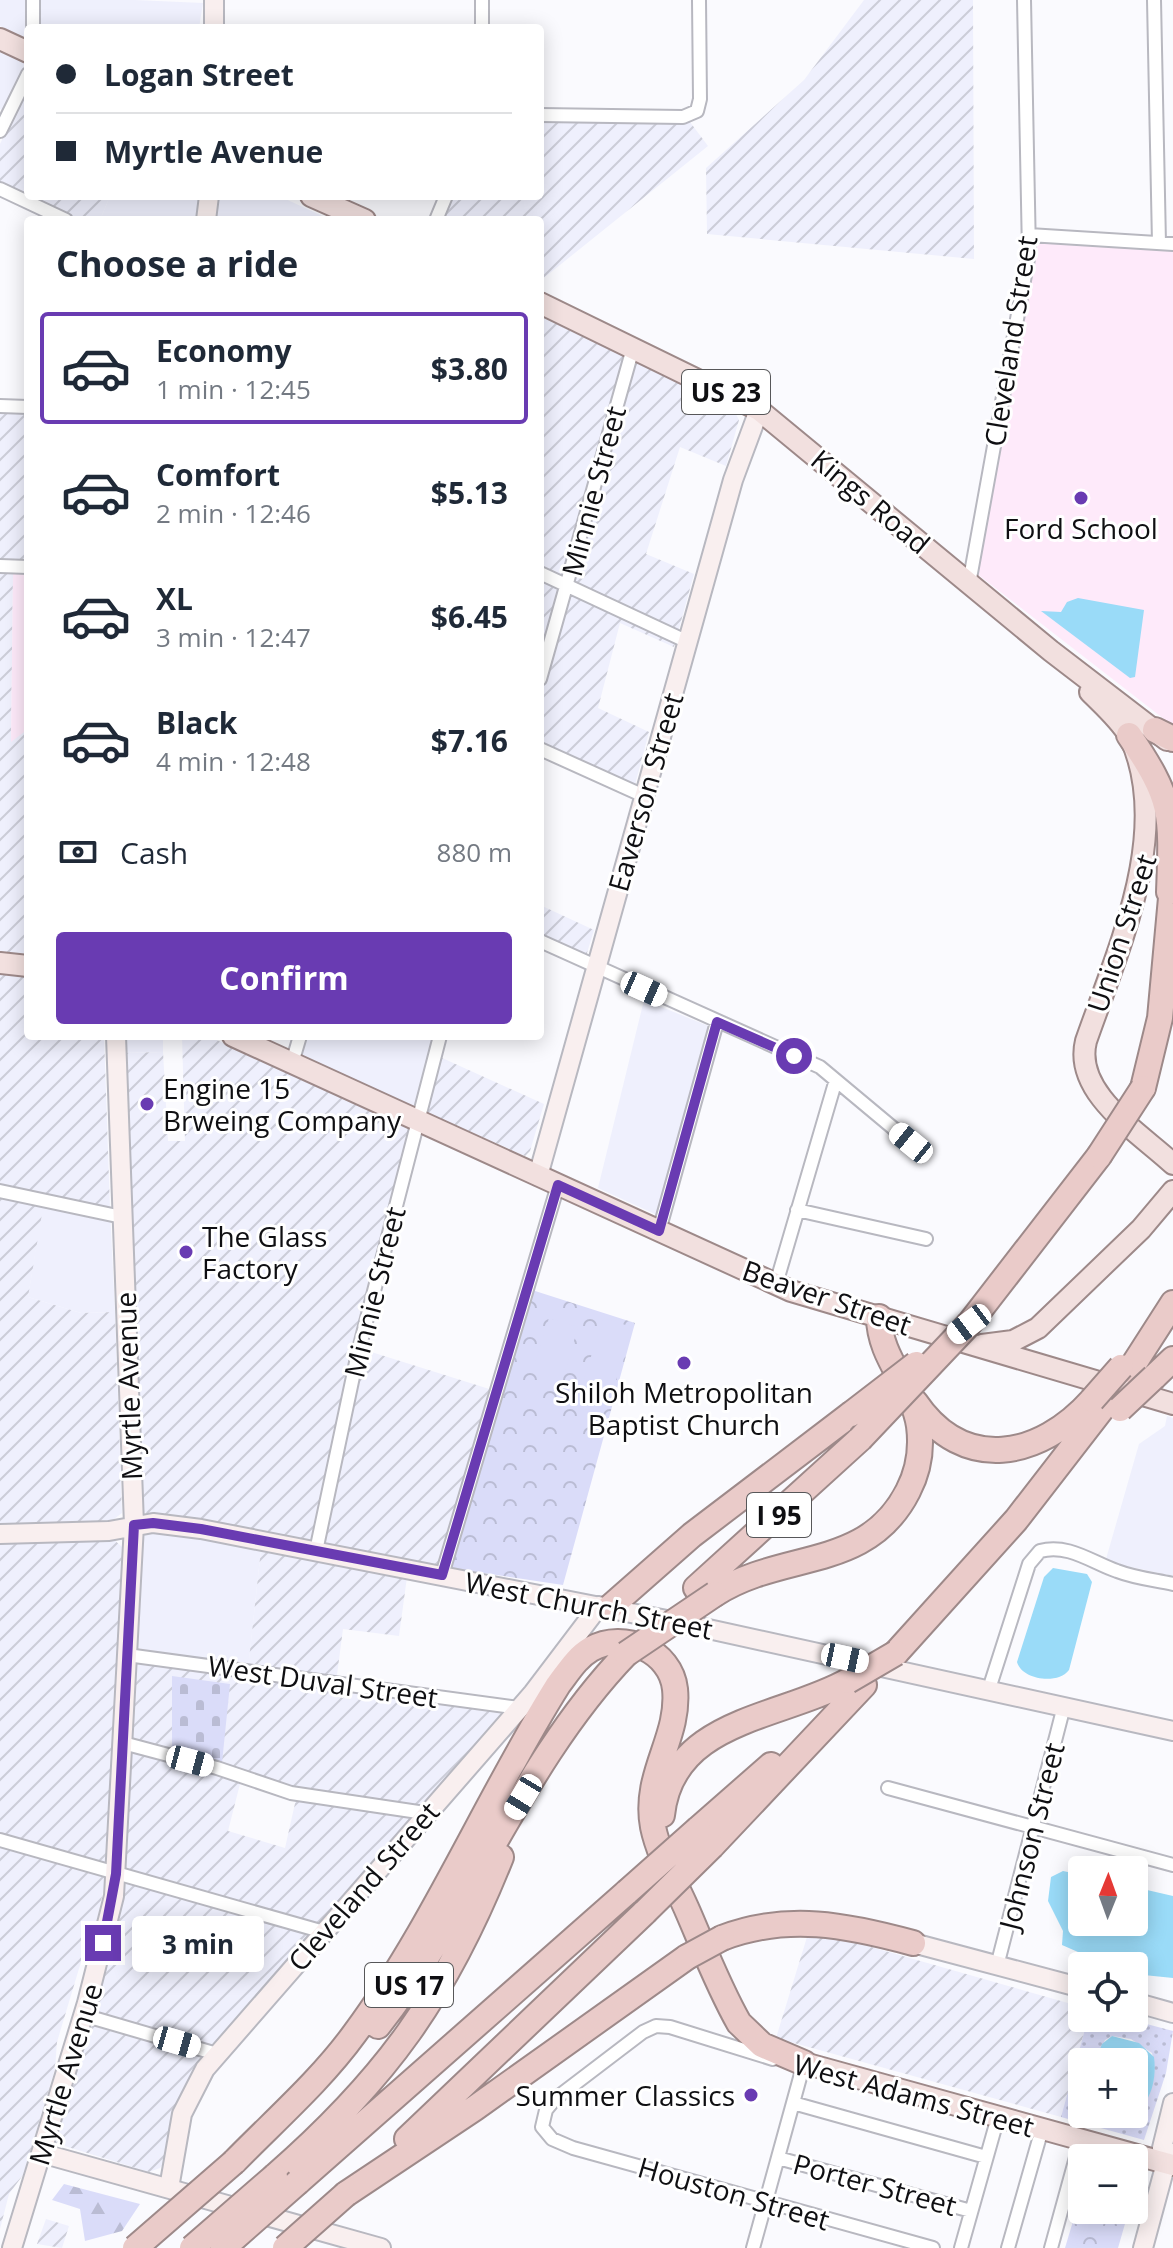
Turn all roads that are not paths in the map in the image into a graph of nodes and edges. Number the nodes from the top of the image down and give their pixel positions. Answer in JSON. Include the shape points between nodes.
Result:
{"nodes":[{"id":1,"x":33,"y":0,"type":"edge"},
{"id":2,"x":214,"y":0,"type":"edge"},
{"id":3,"x":482,"y":0,"type":"edge"},
{"id":4,"x":699,"y":0,"type":"edge"},
{"id":5,"x":1024,"y":0,"type":"edge"},
{"id":6,"x":1154,"y":0,"type":"edge"},
{"id":7,"x":33,"y":24,"type":"edge"},
{"id":8,"x":214,"y":24,"type":"edge"},
{"id":9,"x":482,"y":24,"type":"edge"},
{"id":10,"x":0,"y":39,"type":"edge"},
{"id":11,"x":24,"y":50,"type":"edge"},
{"id":12,"x":24,"y":82,"type":"edge"},
{"id":13,"x":544,"y":115,"type":"edge"},
{"id":14,"x":0,"y":131,"type":"edge"},
{"id":15,"x":0,"y":189,"type":"edge"},
{"id":16,"x":320,"y":200,"type":"edge"},
{"id":17,"x":57,"y":216,"type":"edge"},
{"id":18,"x":356,"y":216,"type":"edge"},
{"id":19,"x":1029,"y":235,"type":"junction"},
{"id":20,"x":1159,"y":243,"type":"junction"},
{"id":21,"x":1173,"y":244,"type":"edge"},
{"id":22,"x":544,"y":305,"type":"edge"},
{"id":23,"x":633,"y":348,"type":"junction"},
{"id":24,"x":0,"y":406,"type":"edge"},
{"id":25,"x":24,"y":407,"type":"edge"},
{"id":26,"x":759,"y":410,"type":"junction"},
{"id":27,"x":0,"y":566,"type":"edge"},
{"id":28,"x":24,"y":567,"type":"edge"},
{"id":29,"x":544,"y":575,"type":"edge"},
{"id":30,"x":969,"y":584,"type":"junction"},
{"id":31,"x":567,"y":586,"type":"junction"},
{"id":32,"x":688,"y":642,"type":"junction"},
{"id":33,"x":1051,"y":651,"type":"junction"},
{"id":34,"x":544,"y":665,"type":"edge"},
{"id":35,"x":1129,"y":735,"type":"junction"},
{"id":36,"x":1167,"y":738,"type":"edge"},
{"id":37,"x":544,"y":751,"type":"edge"},
{"id":38,"x":644,"y":796,"type":"junction"},
{"id":39,"x":1171,"y":888,"type":"edge"},
{"id":40,"x":544,"y":943,"type":"edge"},
{"id":41,"x":0,"y":963,"type":"edge"},
{"id":42,"x":24,"y":966,"type":"edge"},
{"id":43,"x":595,"y":967,"type":"junction"},
{"id":44,"x":717,"y":1022,"type":"junction"},
{"id":45,"x":116,"y":1040,"type":"edge"},
{"id":46,"x":242,"y":1040,"type":"edge"},
{"id":47,"x":299,"y":1040,"type":"edge"},
{"id":48,"x":439,"y":1040,"type":"edge"},
{"id":49,"x":1173,"y":1040,"type":"edge"},
{"id":50,"x":292,"y":1063,"type":"junction"},
{"id":51,"x":835,"y":1083,"type":"junction"},
{"id":52,"x":1143,"y":1088,"type":"junction"},
{"id":53,"x":416,"y":1120,"type":"junction"},
{"id":54,"x":911,"y":1143,"type":"dead end"},
{"id":55,"x":1173,"y":1164,"type":"edge"},
{"id":56,"x":538,"y":1176,"type":"junction"},
{"id":57,"x":558,"y":1185,"type":"junction"},
{"id":58,"x":0,"y":1191,"type":"edge"},
{"id":59,"x":1173,"y":1191,"type":"edge"},
{"id":60,"x":797,"y":1210,"type":"junction"},
{"id":61,"x":122,"y":1217,"type":"junction"},
{"id":62,"x":659,"y":1231,"type":"junction"},
{"id":63,"x":926,"y":1239,"type":"dead end"},
{"id":64,"x":776,"y":1284,"type":"junction"},
{"id":65,"x":1169,"y":1313,"type":"edge"},
{"id":66,"x":879,"y":1317,"type":"junction"},
{"id":67,"x":969,"y":1334,"type":"junction"},
{"id":68,"x":1173,"y":1359,"type":"edge"},
{"id":69,"x":901,"y":1380,"type":"junction"},
{"id":70,"x":1173,"y":1404,"type":"edge"},
{"id":71,"x":1106,"y":1405,"type":"junction"},
{"id":72,"x":134,"y":1525,"type":"junction"},
{"id":73,"x":0,"y":1534,"type":"edge"},
{"id":74,"x":316,"y":1551,"type":"junction"},
{"id":75,"x":442,"y":1575,"type":"junction"},
{"id":76,"x":1173,"y":1584,"type":"edge"},
{"id":77,"x":706,"y":1591,"type":"junction"},
{"id":78,"x":604,"y":1607,"type":"junction"},
{"id":79,"x":127,"y":1655,"type":"junction"},
{"id":80,"x":856,"y":1683,"type":"junction"},
{"id":81,"x":989,"y":1689,"type":"junction"},
{"id":82,"x":1064,"y":1706,"type":"junction"},
{"id":83,"x":519,"y":1708,"type":"junction"},
{"id":84,"x":1173,"y":1731,"type":"edge"},
{"id":85,"x":123,"y":1743,"type":"junction"},
{"id":86,"x":539,"y":1771,"type":"junction"},
{"id":87,"x":888,"y":1788,"type":"dead end"},
{"id":88,"x":425,"y":1813,"type":"junction"},
{"id":89,"x":1033,"y":1826,"type":"junction"},
{"id":90,"x":705,"y":1838,"type":"junction"},
{"id":91,"x":0,"y":1840,"type":"edge"},
{"id":92,"x":1173,"y":1865,"type":"edge"},
{"id":93,"x":669,"y":1869,"type":"junction"},
{"id":94,"x":116,"y":1874,"type":"junction"},
{"id":95,"x":324,"y":1932,"type":"junction"},
{"id":96,"x":913,"y":1943,"type":"joint"},
{"id":97,"x":997,"y":1966,"type":"junction"},
{"id":98,"x":1068,"y":1984,"type":"edge"},
{"id":99,"x":1148,"y":2006,"type":"edge"},
{"id":100,"x":1173,"y":2013,"type":"edge"},
{"id":101,"x":83,"y":2015,"type":"junction"},
{"id":102,"x":217,"y":2054,"type":"junction"},
{"id":103,"x":804,"y":2063,"type":"junction"},
{"id":104,"x":793,"y":2103,"type":"junction"},
{"id":105,"x":1173,"y":2103,"type":"edge"},
{"id":106,"x":998,"y":2117,"type":"junction"},
{"id":107,"x":542,"y":2127,"type":"joint"},
{"id":108,"x":1042,"y":2129,"type":"junction"},
{"id":109,"x":1081,"y":2139,"type":"junction"},
{"id":110,"x":41,"y":2153,"type":"junction"},
{"id":111,"x":986,"y":2157,"type":"junction"},
{"id":112,"x":778,"y":2158,"type":"junction"},
{"id":113,"x":1171,"y":2160,"type":"edge"},
{"id":114,"x":234,"y":2162,"type":"junction"},
{"id":115,"x":287,"y":2179,"type":"junction"},
{"id":116,"x":169,"y":2188,"type":"junction"},
{"id":117,"x":346,"y":2194,"type":"junction"},
{"id":118,"x":766,"y":2202,"type":"junction"},
{"id":119,"x":971,"y":2211,"type":"junction"},
{"id":120,"x":12,"y":2248,"type":"edge"},
{"id":121,"x":135,"y":2248,"type":"edge"},
{"id":122,"x":192,"y":2248,"type":"edge"},
{"id":123,"x":223,"y":2248,"type":"edge"},
{"id":124,"x":285,"y":2248,"type":"edge"},
{"id":125,"x":381,"y":2248,"type":"edge"},
{"id":126,"x":753,"y":2248,"type":"edge"},
{"id":127,"x":933,"y":2248,"type":"edge"},
{"id":128,"x":961,"y":2248,"type":"edge"},
{"id":129,"x":1008,"y":2248,"type":"edge"},
{"id":130,"x":1051,"y":2248,"type":"edge"},
{"id":131,"x":1143,"y":2248,"type":"edge"}],
"edges":[{"from":1,"to":7,"type":"street"},
{"from":2,"to":8,"type":"street"},
{"from":3,"to":9,"type":"street"},
{"from":4,"to":13,"type":"street","via":[[697,111],[683,117]]},
{"from":5,"to":19,"type":"street","name":"Cleveland Street"},
{"from":6,"to":20,"type":"street"},
{"from":10,"to":11,"type":"main road"},
{"from":12,"to":14,"type":"street"},
{"from":15,"to":17,"type":"street"},
{"from":16,"to":18,"type":"main road"},
{"from":19,"to":20,"type":"street"},
{"from":19,"to":30,"type":"street","name":"Cleveland Street"},
{"from":20,"to":21,"type":"street"},
{"from":22,"to":23,"type":"main road","name":"Kings Road","number":"US 23"},
{"from":23,"to":26,"type":"main road","name":"Kings Road","number":"US 23"},
{"from":23,"to":31,"type":"street","name":"Minnie Street"},
{"from":24,"to":25,"type":"street"},
{"from":26,"to":30,"type":"main road","name":"Kings Road","number":"US 23"},
{"from":26,"to":32,"type":"street","name":"Eaverson Street","via":[[733,480]]},
{"from":27,"to":28,"type":"street"},
{"from":29,"to":31,"type":"street"},
{"from":30,"to":33,"type":"main road","name":"Kings Road","number":"US 23"},
{"from":31,"to":32,"type":"street"},
{"from":31,"to":34,"type":"street","name":"Minnie Street"},
{"from":32,"to":38,"type":"street","name":"Eaverson Street"},
{"from":33,"to":35,"type":"main road","name":"Union Street","number":"US 23"},
{"from":33,"to":36,"type":"main road","name":"Kings Road","number":"US 23"},
{"from":35,"to":39,"type":"highway","via":[[1160,775],[1169,800]]},
{"from":35,"to":55,"type":"main road","name":"Union Street","number":"US 23","via":[[1148,792],[1151,838],[1086,1041],[1085,1066],[1099,1095]]},
{"from":37,"to":38,"type":"street"},
{"from":38,"to":43,"type":"street","name":"Eaverson Street"},
{"from":39,"to":52,"type":"highway","via":[[1162,1006]]},
{"from":40,"to":43,"type":"street"},
{"from":41,"to":42,"type":"main road"},
{"from":43,"to":44,"type":"street"},
{"from":43,"to":56,"type":"street","name":"Eaverson Street"},
{"from":44,"to":51,"type":"street","via":[[820,1067]]},
{"from":44,"to":62,"type":"street"},
{"from":45,"to":61,"type":"street","name":"Myrtle Avenue"},
{"from":46,"to":50,"type":"main road","name":"Beaver Street"},
{"from":47,"to":50,"type":"street"},
{"from":48,"to":53,"type":"street","name":"Minnie Street"},
{"from":49,"to":52,"type":"highway","number":"I 95"},
{"from":50,"to":53,"type":"main road","name":"Beaver Street"},
{"from":51,"to":54,"type":"street"},
{"from":51,"to":60,"type":"street"},
{"from":52,"to":67,"type":"highway","number":"I 95","bridge":true},
{"from":53,"to":56,"type":"main road","name":"Beaver Street"},
{"from":53,"to":74,"type":"street","name":"Minnie Street"},
{"from":56,"to":57,"type":"main road","name":"Beaver Street"},
{"from":57,"to":62,"type":"main road","name":"Beaver Street"},
{"from":57,"to":75,"type":"street"},
{"from":58,"to":61,"type":"street"},
{"from":59,"to":67,"type":"main road","via":[[1038,1328],[1005,1343]]},
{"from":60,"to":63,"type":"street"},
{"from":60,"to":64,"type":"street"},
{"from":61,"to":72,"type":"street","name":"Myrtle Avenue"},
{"from":62,"to":64,"type":"main road","name":"Beaver Street"},
{"from":64,"to":66,"type":"main road","name":"Beaver Street"},
{"from":65,"to":71,"type":"highway","bridge":true,"via":[[1125,1368]]},
{"from":66,"to":67,"type":"main road","name":"Beaver Street"},
{"from":66,"to":69,"type":"highway","via":[[883,1343]]},
{"from":67,"to":70,"type":"main road","name":"Beaver Street"},
{"from":67,"to":77,"type":"highway","number":"I 95","bridge":true},
{"from":67,"to":78,"type":"highway","bridge":true,"via":[[851,1414]]},
{"from":68,"to":71,"type":"highway","bridge":true,"via":[[1154,1377]]},
{"from":69,"to":71,"type":"highway","via":[[939,1429],[982,1449],[1014,1449],[1043,1441]]},
{"from":69,"to":77,"type":"highway","via":[[917,1416],[919,1459],[907,1492],[885,1524],[849,1549],[758,1571]]},
{"from":71,"to":80,"type":"highway","bridge":true,"via":[[973,1570],[896,1653]]},
{"from":72,"to":73,"type":"street","name":"West Church Street","via":[[109,1531]]},
{"from":72,"to":74,"type":"street","name":"West Church Street","via":[[201,1529]]},
{"from":72,"to":79,"type":"street","name":"Myrtle Avenue"},
{"from":74,"to":75,"type":"street","name":"West Church Street"},
{"from":75,"to":78,"type":"street","name":"West Church Street"},
{"from":76,"to":81,"type":"street","via":[[1118,1572],[1055,1549],[1040,1551],[1029,1564]]},
{"from":77,"to":86,"type":"highway","bridge":true,"via":[[626,1654],[573,1716]]},
{"from":78,"to":81,"type":"street","name":"West Church Street"},
{"from":78,"to":83,"type":"street","name":"Cleveland Street"},
{"from":79,"to":83,"type":"street","name":"West Duval Street"},
{"from":79,"to":85,"type":"street","name":"Myrtle Avenue"},
{"from":80,"to":90,"type":"highway"},
{"from":80,"to":93,"type":"highway","via":[[721,1731],[693,1749],[670,1782],[663,1806]]},
{"from":81,"to":82,"type":"street","name":"West Church Street"},
{"from":82,"to":84,"type":"street","name":"West Church Street"},
{"from":82,"to":89,"type":"street","name":"Johnson Street"},
{"from":83,"to":88,"type":"street","name":"Cleveland Street"},
{"from":85,"to":88,"type":"street","via":[[291,1793]]},
{"from":85,"to":94,"type":"street","name":"Myrtle Avenue"},
{"from":86,"to":114,"type":"highway","number":"US 17","via":[[429,1955],[380,2024],[323,2087]]},
{"from":86,"to":115,"type":"highway","via":[[468,1937],[432,2003],[368,2088]]},
{"from":87,"to":89,"type":"street"},
{"from":88,"to":95,"type":"street","name":"Cleveland Street"},
{"from":89,"to":92,"type":"street"},
{"from":89,"to":97,"type":"street","name":"Johnson Street"},
{"from":90,"to":115,"type":"highway","bridge":true,"via":[[627,1892]]},
{"from":90,"to":117,"type":"highway","bridge":true,"via":[[645,1912]]},
{"from":91,"to":94,"type":"street"},
{"from":93,"to":103,"type":"highway","via":[[739,2023],[762,2045]]},
{"from":93,"to":114,"type":"highway","via":[[654,1831],[651,1802],[654,1775],[674,1716],[672,1674],[647,1649],[604,1644],[579,1658],[558,1685],[367,2018],[328,2067]]},
{"from":94,"to":95,"type":"street"},
{"from":94,"to":101,"type":"street","name":"Myrtle Avenue","via":[[108,1928]]},
{"from":95,"to":102,"type":"street","name":"Cleveland Street"},
{"from":96,"to":97,"type":"street"},
{"from":96,"to":117,"type":"highway","bridge":true,"via":[[811,1922],[769,1925],[722,1938]]},
{"from":97,"to":98,"type":"street"},
{"from":99,"to":100,"type":"street"},
{"from":101,"to":102,"type":"street"},
{"from":101,"to":110,"type":"street","name":"Myrtle Avenue"},
{"from":102,"to":116,"type":"street","name":"Cleveland Street","via":[[182,2114]]},
{"from":103,"to":104,"type":"street"},
{"from":103,"to":106,"type":"main road","name":"West Adams Street"},
{"from":103,"to":107,"type":"street","name":"West Adams Street","via":[[750,2055],[706,2037],[656,2026],[555,2099]]},
{"from":104,"to":111,"type":"street"},
{"from":104,"to":112,"type":"street"},
{"from":105,"to":113,"type":"street","via":[[1162,2148]]},
{"from":106,"to":108,"type":"main road","name":"West Adams Street"},
{"from":106,"to":111,"type":"street"},
{"from":107,"to":118,"type":"street","name":"Houston Street","via":[[565,2146]]},
{"from":108,"to":109,"type":"main road","name":"West Adams Street"},
{"from":108,"to":129,"type":"street"},
{"from":109,"to":113,"type":"main road","name":"West Adams Street"},
{"from":109,"to":130,"type":"street"},
{"from":110,"to":116,"type":"street"},
{"from":110,"to":120,"type":"street","name":"Myrtle Avenue"},
{"from":111,"to":119,"type":"street"},
{"from":112,"to":118,"type":"street"},
{"from":112,"to":119,"type":"street","name":"Porter Street"},
{"from":113,"to":131,"type":"street"},
{"from":114,"to":121,"type":"highway","number":"US 17","bridge":true},
{"from":115,"to":122,"type":"highway","bridge":true},
{"from":115,"to":123,"type":"highway","bridge":true},
{"from":116,"to":125,"type":"street"},
{"from":117,"to":124,"type":"highway","bridge":true},
{"from":118,"to":126,"type":"street"},
{"from":118,"to":127,"type":"street","name":"Houston Street"},
{"from":119,"to":128,"type":"street"}]}
